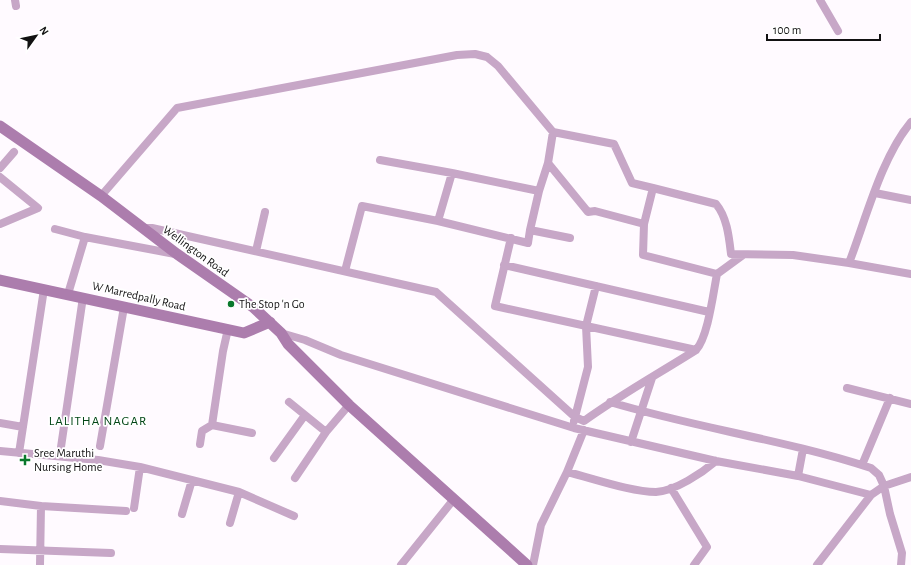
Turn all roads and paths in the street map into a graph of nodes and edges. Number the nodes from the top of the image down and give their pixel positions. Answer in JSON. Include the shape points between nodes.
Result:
{"nodes":[{"id":1,"x":820,"y":0,"type":"edge"},
{"id":2,"x":838,"y":31,"type":"dead end"},
{"id":3,"x":911,"y":122,"type":"edge"},
{"id":4,"x":1,"y":128,"type":"edge"},
{"id":5,"x":553,"y":132,"type":"junction"},
{"id":6,"x":14,"y":152,"type":"dead end"},
{"id":7,"x":380,"y":160,"type":"dead end"},
{"id":8,"x":548,"y":163,"type":"junction"},
{"id":9,"x":0,"y":168,"type":"edge"},
{"id":10,"x":452,"y":173,"type":"junction"},
{"id":11,"x":0,"y":177,"type":"edge"},
{"id":12,"x":653,"y":188,"type":"junction"},
{"id":13,"x":539,"y":191,"type":"junction"},
{"id":14,"x":875,"y":193,"type":"junction"},
{"id":15,"x":101,"y":196,"type":"junction"},
{"id":16,"x":911,"y":200,"type":"edge"},
{"id":17,"x":265,"y":212,"type":"dead end"},
{"id":18,"x":438,"y":221,"type":"junction"},
{"id":19,"x":0,"y":224,"type":"edge"},
{"id":20,"x":644,"y":224,"type":"junction"},
{"id":21,"x":144,"y":228,"type":"junction"},
{"id":22,"x":55,"y":229,"type":"dead end"},
{"id":23,"x":530,"y":230,"type":"junction"},
{"id":24,"x":85,"y":237,"type":"junction"},
{"id":25,"x":511,"y":238,"type":"junction"},
{"id":26,"x":570,"y":238,"type":"dead end"},
{"id":27,"x":256,"y":251,"type":"junction"},
{"id":28,"x":177,"y":254,"type":"junction"},
{"id":29,"x":743,"y":255,"type":"junction"},
{"id":30,"x":849,"y":263,"type":"junction"},
{"id":31,"x":504,"y":265,"type":"junction"},
{"id":32,"x":345,"y":271,"type":"junction"},
{"id":33,"x":717,"y":274,"type":"junction"},
{"id":34,"x":911,"y":274,"type":"edge"},
{"id":35,"x":0,"y":280,"type":"edge"},
{"id":36,"x":596,"y":286,"type":"junction"},
{"id":37,"x":44,"y":289,"type":"junction"},
{"id":38,"x":68,"y":294,"type":"junction"},
{"id":39,"x":83,"y":297,"type":"junction"},
{"id":40,"x":124,"y":307,"type":"junction"},
{"id":41,"x":710,"y":312,"type":"junction"},
{"id":42,"x":270,"y":322,"type":"junction"},
{"id":43,"x":586,"y":326,"type":"junction"},
{"id":44,"x":228,"y":329,"type":"junction"},
{"id":45,"x":281,"y":333,"type":"junction"},
{"id":46,"x":696,"y":350,"type":"junction"},
{"id":47,"x":652,"y":378,"type":"junction"},
{"id":48,"x":847,"y":388,"type":"dead end"},
{"id":49,"x":890,"y":398,"type":"junction"},
{"id":50,"x":290,"y":402,"type":"dead end"},
{"id":51,"x":610,"y":402,"type":"junction"},
{"id":52,"x":349,"y":404,"type":"junction"},
{"id":53,"x":911,"y":404,"type":"edge"},
{"id":54,"x":641,"y":412,"type":"junction"},
{"id":55,"x":305,"y":415,"type":"junction"},
{"id":56,"x":575,"y":417,"type":"junction"},
{"id":57,"x":0,"y":423,"type":"edge"},
{"id":58,"x":212,"y":425,"type":"junction"},
{"id":59,"x":23,"y":427,"type":"junction"},
{"id":60,"x":574,"y":428,"type":"junction"},
{"id":61,"x":584,"y":430,"type":"junction"},
{"id":62,"x":326,"y":432,"type":"junction"},
{"id":63,"x":252,"y":433,"type":"dead end"},
{"id":64,"x":632,"y":442,"type":"junction"},
{"id":65,"x":200,"y":444,"type":"dead end"},
{"id":66,"x":100,"y":446,"type":"dead end"},
{"id":67,"x":61,"y":447,"type":"dead end"},
{"id":68,"x":803,"y":449,"type":"junction"},
{"id":69,"x":0,"y":451,"type":"edge"},
{"id":70,"x":19,"y":453,"type":"junction"},
{"id":71,"x":274,"y":458,"type":"dead end"},
{"id":72,"x":716,"y":461,"type":"junction"},
{"id":73,"x":862,"y":465,"type":"junction"},
{"id":74,"x":140,"y":467,"type":"junction"},
{"id":75,"x":567,"y":472,"type":"junction"},
{"id":76,"x":798,"y":476,"type":"junction"},
{"id":77,"x":911,"y":477,"type":"edge"},
{"id":78,"x":294,"y":478,"type":"dead end"},
{"id":79,"x":192,"y":480,"type":"junction"},
{"id":80,"x":884,"y":486,"type":"junction"},
{"id":81,"x":671,"y":488,"type":"junction"},
{"id":82,"x":239,"y":492,"type":"junction"},
{"id":83,"x":872,"y":495,"type":"junction"},
{"id":84,"x":454,"y":499,"type":"junction"},
{"id":85,"x":0,"y":501,"type":"edge"},
{"id":86,"x":41,"y":506,"type":"junction"},
{"id":87,"x":134,"y":508,"type":"dead end"},
{"id":88,"x":126,"y":511,"type":"dead end"},
{"id":89,"x":182,"y":514,"type":"dead end"},
{"id":90,"x":294,"y":516,"type":"dead end"},
{"id":91,"x":230,"y":523,"type":"dead end"},
{"id":92,"x":0,"y":549,"type":"edge"},
{"id":93,"x":41,"y":551,"type":"junction"},
{"id":94,"x":110,"y":553,"type":"dead end"},
{"id":95,"x":525,"y":564,"type":"edge"},
{"id":96,"x":40,"y":565,"type":"edge"},
{"id":97,"x":401,"y":565,"type":"edge"},
{"id":98,"x":694,"y":565,"type":"edge"},
{"id":99,"x":818,"y":565,"type":"edge"},
{"id":100,"x":901,"y":565,"type":"edge"}],
"edges":[{"from":1,"to":2,"type":"street"},
{"from":3,"to":14,"type":"street","via":[[901,134],[888,159]]},
{"from":4,"to":15,"type":"main road","name":"Wellington Road"},
{"from":5,"to":8,"type":"street"},
{"from":5,"to":12,"type":"street","via":[[614,144],[632,183]]},
{"from":5,"to":15,"type":"street","via":[[498,66],[487,57],[457,54],[177,108]]},
{"from":6,"to":9,"type":"street"},
{"from":7,"to":10,"type":"street"},
{"from":8,"to":13,"type":"street"},
{"from":8,"to":20,"type":"street","via":[[588,212],[595,211]]},
{"from":10,"to":13,"type":"street"},
{"from":10,"to":18,"type":"street"},
{"from":11,"to":19,"type":"street","via":[[38,208]]},
{"from":12,"to":20,"type":"street"},
{"from":12,"to":29,"type":"street","via":[[716,204],[726,225],[731,254]]},
{"from":13,"to":23,"type":"street"},
{"from":14,"to":16,"type":"street"},
{"from":14,"to":30,"type":"street"},
{"from":15,"to":21,"type":"main road","name":"Wellington Road"},
{"from":17,"to":27,"type":"street"},
{"from":18,"to":25,"type":"street"},
{"from":18,"to":32,"type":"street","via":[[362,206]]},
{"from":20,"to":33,"type":"street","via":[[643,255]]},
{"from":21,"to":27,"type":"street"},
{"from":21,"to":28,"type":"main road","name":"Wellington Road"},
{"from":22,"to":24,"type":"street"},
{"from":23,"to":25,"type":"street","via":[[528,243]]},
{"from":23,"to":26,"type":"street"},
{"from":24,"to":28,"type":"street"},
{"from":24,"to":38,"type":"street"},
{"from":25,"to":31,"type":"street"},
{"from":27,"to":32,"type":"street"},
{"from":28,"to":42,"type":"main road","name":"Wellington Road","via":[[253,307]]},
{"from":29,"to":30,"type":"street","via":[[793,255]]},
{"from":29,"to":33,"type":"street"},
{"from":30,"to":34,"type":"street"},
{"from":31,"to":36,"type":"street"},
{"from":31,"to":43,"type":"street","via":[[495,306]]},
{"from":32,"to":56,"type":"street","via":[[436,292]]},
{"from":33,"to":41,"type":"street"},
{"from":35,"to":37,"type":"main road","name":"W Marredpally Road"},
{"from":36,"to":41,"type":"street"},
{"from":36,"to":43,"type":"street"},
{"from":37,"to":38,"type":"main road","name":"W Marredpally Road"},
{"from":37,"to":59,"type":"street"},
{"from":38,"to":39,"type":"main road","name":"W Marredpally Road"},
{"from":39,"to":40,"type":"main road","name":"W Marredpally Road"},
{"from":39,"to":67,"type":"street"},
{"from":40,"to":44,"type":"main road","name":"W Marredpally Road"},
{"from":40,"to":66,"type":"street"},
{"from":41,"to":46,"type":"street","via":[[701,345]]},
{"from":42,"to":44,"type":"main road","name":"W Marredpally Road","via":[[244,333]]},
{"from":42,"to":45,"type":"main road","name":"Wellington Road"},
{"from":43,"to":46,"type":"street"},
{"from":43,"to":56,"type":"street","via":[[588,367]]},
{"from":44,"to":58,"type":"street"},
{"from":45,"to":52,"type":"main road","name":"Wellington Road","via":[[288,344]]},
{"from":45,"to":60,"type":"street","via":[[341,355]]},
{"from":46,"to":47,"type":"street"},
{"from":47,"to":51,"type":"street"},
{"from":47,"to":54,"type":"street"},
{"from":48,"to":49,"type":"street"},
{"from":49,"to":53,"type":"street"},
{"from":49,"to":73,"type":"street"},
{"from":50,"to":55,"type":"street"},
{"from":51,"to":54,"type":"street"},
{"from":51,"to":56,"type":"street","via":[[584,420]]},
{"from":52,"to":62,"type":"street"},
{"from":52,"to":84,"type":"main road","name":"Wellington Road"},
{"from":54,"to":64,"type":"street"},
{"from":54,"to":68,"type":"street"},
{"from":55,"to":62,"type":"street"},
{"from":55,"to":71,"type":"street"},
{"from":56,"to":60,"type":"street"},
{"from":57,"to":59,"type":"street"},
{"from":58,"to":63,"type":"street"},
{"from":58,"to":65,"type":"street","via":[[202,431]]},
{"from":59,"to":70,"type":"street"},
{"from":60,"to":61,"type":"street"},
{"from":61,"to":64,"type":"street"},
{"from":61,"to":75,"type":"street"},
{"from":62,"to":78,"type":"street"},
{"from":64,"to":72,"type":"street"},
{"from":68,"to":73,"type":"street"},
{"from":68,"to":76,"type":"street"},
{"from":69,"to":70,"type":"street"},
{"from":70,"to":74,"type":"street","via":[[98,460]]},
{"from":72,"to":76,"type":"street"},
{"from":72,"to":81,"type":"street","via":[[704,472]]},
{"from":73,"to":80,"type":"street","via":[[877,472]]},
{"from":74,"to":79,"type":"street"},
{"from":74,"to":87,"type":"street"},
{"from":75,"to":81,"type":"street","via":[[632,489],[657,492]]},
{"from":75,"to":95,"type":"street"},
{"from":76,"to":83,"type":"street"},
{"from":77,"to":80,"type":"street"},
{"from":79,"to":82,"type":"street"},
{"from":79,"to":89,"type":"street"},
{"from":80,"to":83,"type":"street"},
{"from":80,"to":100,"type":"street","via":[[902,553]]},
{"from":81,"to":98,"type":"street","via":[[707,547]]},
{"from":82,"to":90,"type":"street"},
{"from":82,"to":91,"type":"street"},
{"from":83,"to":99,"type":"street"},
{"from":84,"to":95,"type":"main road","name":"Wellington Road"},
{"from":84,"to":97,"type":"street"},
{"from":85,"to":86,"type":"street"},
{"from":86,"to":88,"type":"street"},
{"from":86,"to":93,"type":"street"},
{"from":92,"to":93,"type":"street"},
{"from":93,"to":94,"type":"street"},
{"from":93,"to":96,"type":"street"}]}
